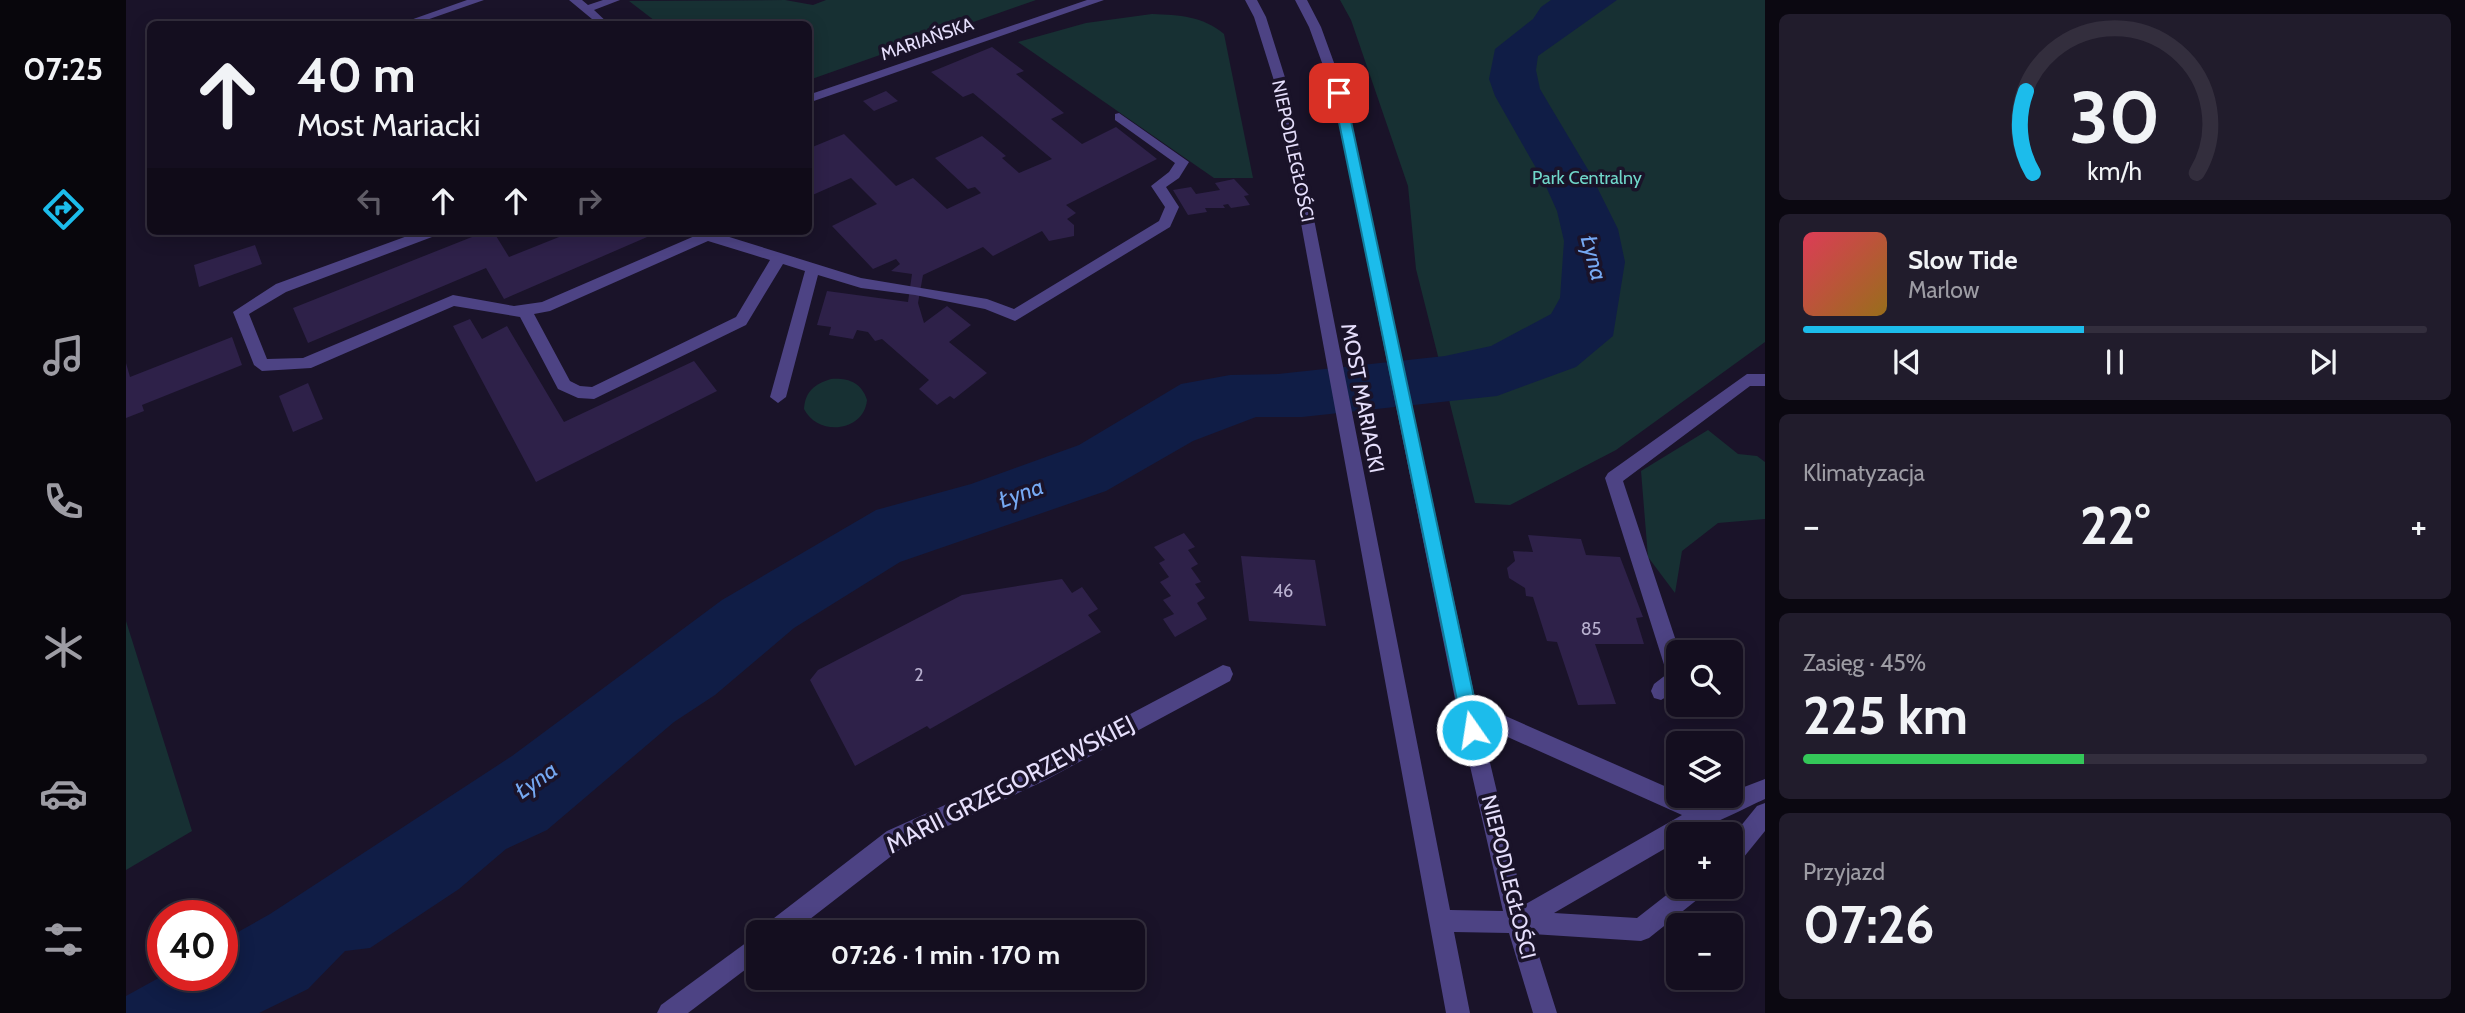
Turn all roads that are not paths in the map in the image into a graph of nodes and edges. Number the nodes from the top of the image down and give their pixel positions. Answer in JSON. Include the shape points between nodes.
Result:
{"nodes":[{"id":1,"x":478,"y":0,"type":"edge"},
{"id":2,"x":575,"y":0,"type":"edge"},
{"id":3,"x":614,"y":0,"type":"edge"},
{"id":4,"x":1098,"y":0,"type":"edge"},
{"id":5,"x":1251,"y":0,"type":"edge"},
{"id":6,"x":1301,"y":0,"type":"edge"},
{"id":7,"x":586,"y":9,"type":"junction"},
{"id":8,"x":416,"y":21,"type":"edge"},
{"id":9,"x":600,"y":21,"type":"edge"},
{"id":10,"x":812,"y":98,"type":"edge"},
{"id":11,"x":1119,"y":117,"type":"dead end"},
{"id":12,"x":424,"y":235,"type":"edge"},
{"id":13,"x":702,"y":235,"type":"edge"},
{"id":14,"x":707,"y":235,"type":"edge"},
{"id":15,"x":779,"y":258,"type":"junction"},
{"id":16,"x":813,"y":268,"type":"junction"},
{"id":17,"x":1324,"y":305,"type":"joint"},
{"id":18,"x":525,"y":312,"type":"junction"},
{"id":19,"x":1765,"y":380,"type":"edge"},
{"id":20,"x":778,"y":397,"type":"dead end"},
{"id":21,"x":1421,"y":495,"type":"joint"},
{"id":22,"x":1223,"y":674,"type":"dead end"},
{"id":23,"x":1661,"y":691,"type":"dead end"},
{"id":24,"x":1467,"y":709,"type":"junction"},
{"id":25,"x":1765,"y":789,"type":"edge"},
{"id":26,"x":1704,"y":814,"type":"junction"},
{"id":27,"x":1765,"y":814,"type":"edge"},
{"id":28,"x":1743,"y":841,"type":"edge"},
{"id":29,"x":1680,"y":899,"type":"edge"},
{"id":30,"x":790,"y":920,"type":"edge"},
{"id":31,"x":1442,"y":921,"type":"junction"},
{"id":32,"x":1517,"y":922,"type":"junction"},
{"id":33,"x":746,"y":953,"type":"edge"},
{"id":34,"x":669,"y":1013,"type":"edge"},
{"id":35,"x":1458,"y":1013,"type":"edge"},
{"id":36,"x":1545,"y":1013,"type":"edge"}],
"edges":[{"from":1,"to":8,"type":"street"},
{"from":2,"to":7,"type":"street"},
{"from":3,"to":7,"type":"street"},
{"from":4,"to":10,"type":"street","name":"MARIAŃSKA"},
{"from":5,"to":17,"type":"street","name":"NIEPODLEGŁOŚCI","via":[[1282,87]]},
{"from":6,"to":21,"type":"street","name":"MOST MARIACKI","via":[[1339,93]]},
{"from":7,"to":9,"type":"street"},
{"from":11,"to":16,"type":"street","via":[[1182,162],[1174,175],[1158,186],[1171,207],[1165,224],[1015,315],[987,304],[861,283]]},
{"from":12,"to":18,"type":"street","via":[[281,288],[241,312],[262,365],[305,364],[453,300]]},
{"from":13,"to":18,"type":"street"},
{"from":14,"to":15,"type":"street"},
{"from":15,"to":16,"type":"street"},
{"from":15,"to":18,"type":"street","via":[[741,321],[594,393],[564,385]]},
{"from":16,"to":20,"type":"street"},
{"from":17,"to":31,"type":"street","name":"MOST MARIACKI"},
{"from":19,"to":23,"type":"street","via":[[1747,380],[1614,478],[1678,678]]},
{"from":21,"to":24,"type":"street","name":"NIEPODLEGŁOŚCI"},
{"from":22,"to":30,"type":"street","name":"MARII GRZEGORZEWSKIEJ","via":[[1037,774],[895,839]]},
{"from":24,"to":26,"type":"street"},
{"from":24,"to":32,"type":"street","name":"NIEPODLEGŁOŚCI"},
{"from":25,"to":26,"type":"street"},
{"from":26,"to":32,"type":"street"},
{"from":27,"to":28,"type":"street"},
{"from":29,"to":32,"type":"street","via":[[1641,930]]},
{"from":31,"to":32,"type":"street"},
{"from":31,"to":35,"type":"street"},
{"from":32,"to":36,"type":"street","name":"NIEPODLEGŁOŚCI"},
{"from":33,"to":34,"type":"street"}]}
